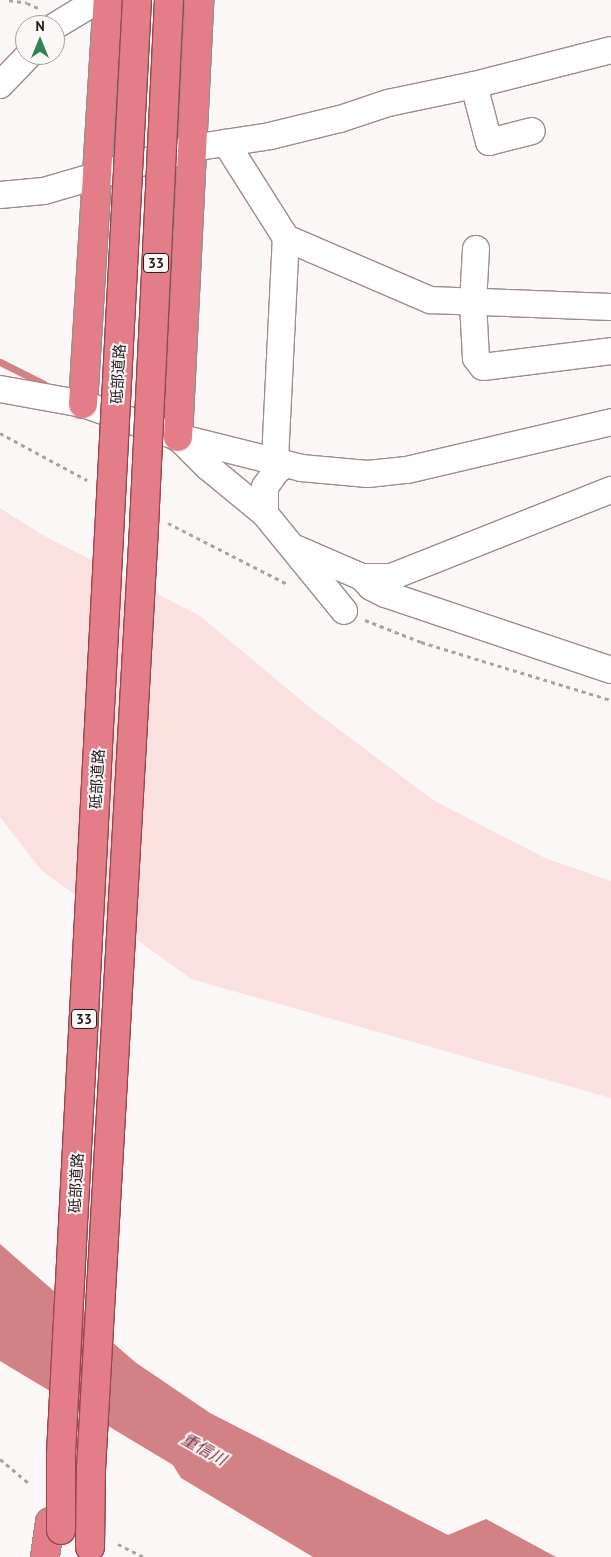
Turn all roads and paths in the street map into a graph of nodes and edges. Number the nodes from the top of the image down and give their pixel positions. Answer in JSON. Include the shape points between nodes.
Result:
{"nodes":[{"id":1,"x":9,"y":0,"type":"edge"},
{"id":2,"x":98,"y":0,"type":"edge"},
{"id":3,"x":108,"y":0,"type":"edge"},
{"id":4,"x":137,"y":0,"type":"edge"},
{"id":5,"x":169,"y":0,"type":"edge"},
{"id":6,"x":199,"y":0,"type":"edge"},
{"id":7,"x":45,"y":15,"type":"edge"},
{"id":8,"x":65,"y":19,"type":"edge"},
{"id":9,"x":611,"y":50,"type":"edge"},
{"id":10,"x":19,"y":65,"type":"edge"},
{"id":11,"x":0,"y":85,"type":"edge"},
{"id":12,"x":474,"y":85,"type":"junction"},
{"id":13,"x":532,"y":132,"type":"dead end"},
{"id":14,"x":226,"y":143,"type":"junction"},
{"id":15,"x":192,"y":148,"type":"junction"},
{"id":16,"x":99,"y":175,"type":"junction"},
{"id":17,"x":0,"y":195,"type":"edge"},
{"id":18,"x":286,"y":238,"type":"junction"},
{"id":19,"x":476,"y":249,"type":"dead end"},
{"id":20,"x":473,"y":303,"type":"junction"},
{"id":21,"x":611,"y":307,"type":"edge"},
{"id":22,"x":611,"y":352,"type":"edge"},
{"id":23,"x":0,"y":389,"type":"edge"},
{"id":24,"x":83,"y":404,"type":"junction"},
{"id":25,"x":611,"y":422,"type":"edge"},
{"id":26,"x":178,"y":437,"type":"junction"},
{"id":27,"x":280,"y":462,"type":"junction"},
{"id":28,"x":611,"y":490,"type":"edge"},
{"id":29,"x":265,"y":514,"type":"junction"},
{"id":30,"x":292,"y":547,"type":"junction"},
{"id":31,"x":362,"y":577,"type":"junction"},
{"id":32,"x":344,"y":611,"type":"dead end"},
{"id":33,"x":611,"y":670,"type":"edge"},
{"id":34,"x":0,"y":1459,"type":"edge"},
{"id":35,"x":30,"y":1484,"type":"dead end"},
{"id":36,"x":118,"y":1544,"type":"dead end"},
{"id":37,"x":47,"y":1545,"type":"edge"},
{"id":38,"x":90,"y":1554,"type":"edge"},
{"id":39,"x":138,"y":1555,"type":"edge"},
{"id":40,"x":144,"y":1557,"type":"edge"}],
"edges":[{"from":1,"to":7,"type":"path","via":[[27,3]]},
{"from":2,"to":8,"type":"street"},
{"from":3,"to":16,"type":"highway"},
{"from":4,"to":37,"type":"highway","name":"砥部道路","number":"33","bridge":true,"via":[[62,1454]]},
{"from":5,"to":38,"type":"highway","name":"砥部道路","number":"33","bridge":true,"via":[[144,526],[91,1469]]},
{"from":6,"to":15,"type":"highway"},
{"from":9,"to":12,"type":"street"},
{"from":10,"to":11,"type":"street"},
{"from":12,"to":13,"type":"street","via":[[489,142]]},
{"from":12,"to":14,"type":"street","via":[[388,103],[270,136]]},
{"from":14,"to":15,"type":"street"},
{"from":14,"to":18,"type":"street"},
{"from":15,"to":16,"type":"street"},
{"from":15,"to":26,"type":"highway"},
{"from":16,"to":17,"type":"street","via":[[44,190]]},
{"from":16,"to":24,"type":"highway"},
{"from":18,"to":20,"type":"street","via":[[430,300]]},
{"from":18,"to":27,"type":"street"},
{"from":19,"to":20,"type":"street"},
{"from":20,"to":21,"type":"street"},
{"from":20,"to":22,"type":"street","via":[[476,358],[483,367]]},
{"from":23,"to":24,"type":"street"},
{"from":24,"to":26,"type":"street"},
{"from":25,"to":27,"type":"street","via":[[407,470],[368,474],[317,470]]},
{"from":26,"to":27,"type":"street"},
{"from":26,"to":29,"type":"street","via":[[208,467]]},
{"from":27,"to":29,"type":"street","via":[[265,487]]},
{"from":28,"to":31,"type":"street","via":[[391,577]]},
{"from":29,"to":30,"type":"street"},
{"from":30,"to":31,"type":"street"},
{"from":30,"to":32,"type":"street"},
{"from":31,"to":33,"type":"street","via":[[371,587],[385,594]]},
{"from":34,"to":35,"type":"path"},
{"from":36,"to":39,"type":"path"},
{"from":39,"to":40,"type":"path"}]}
